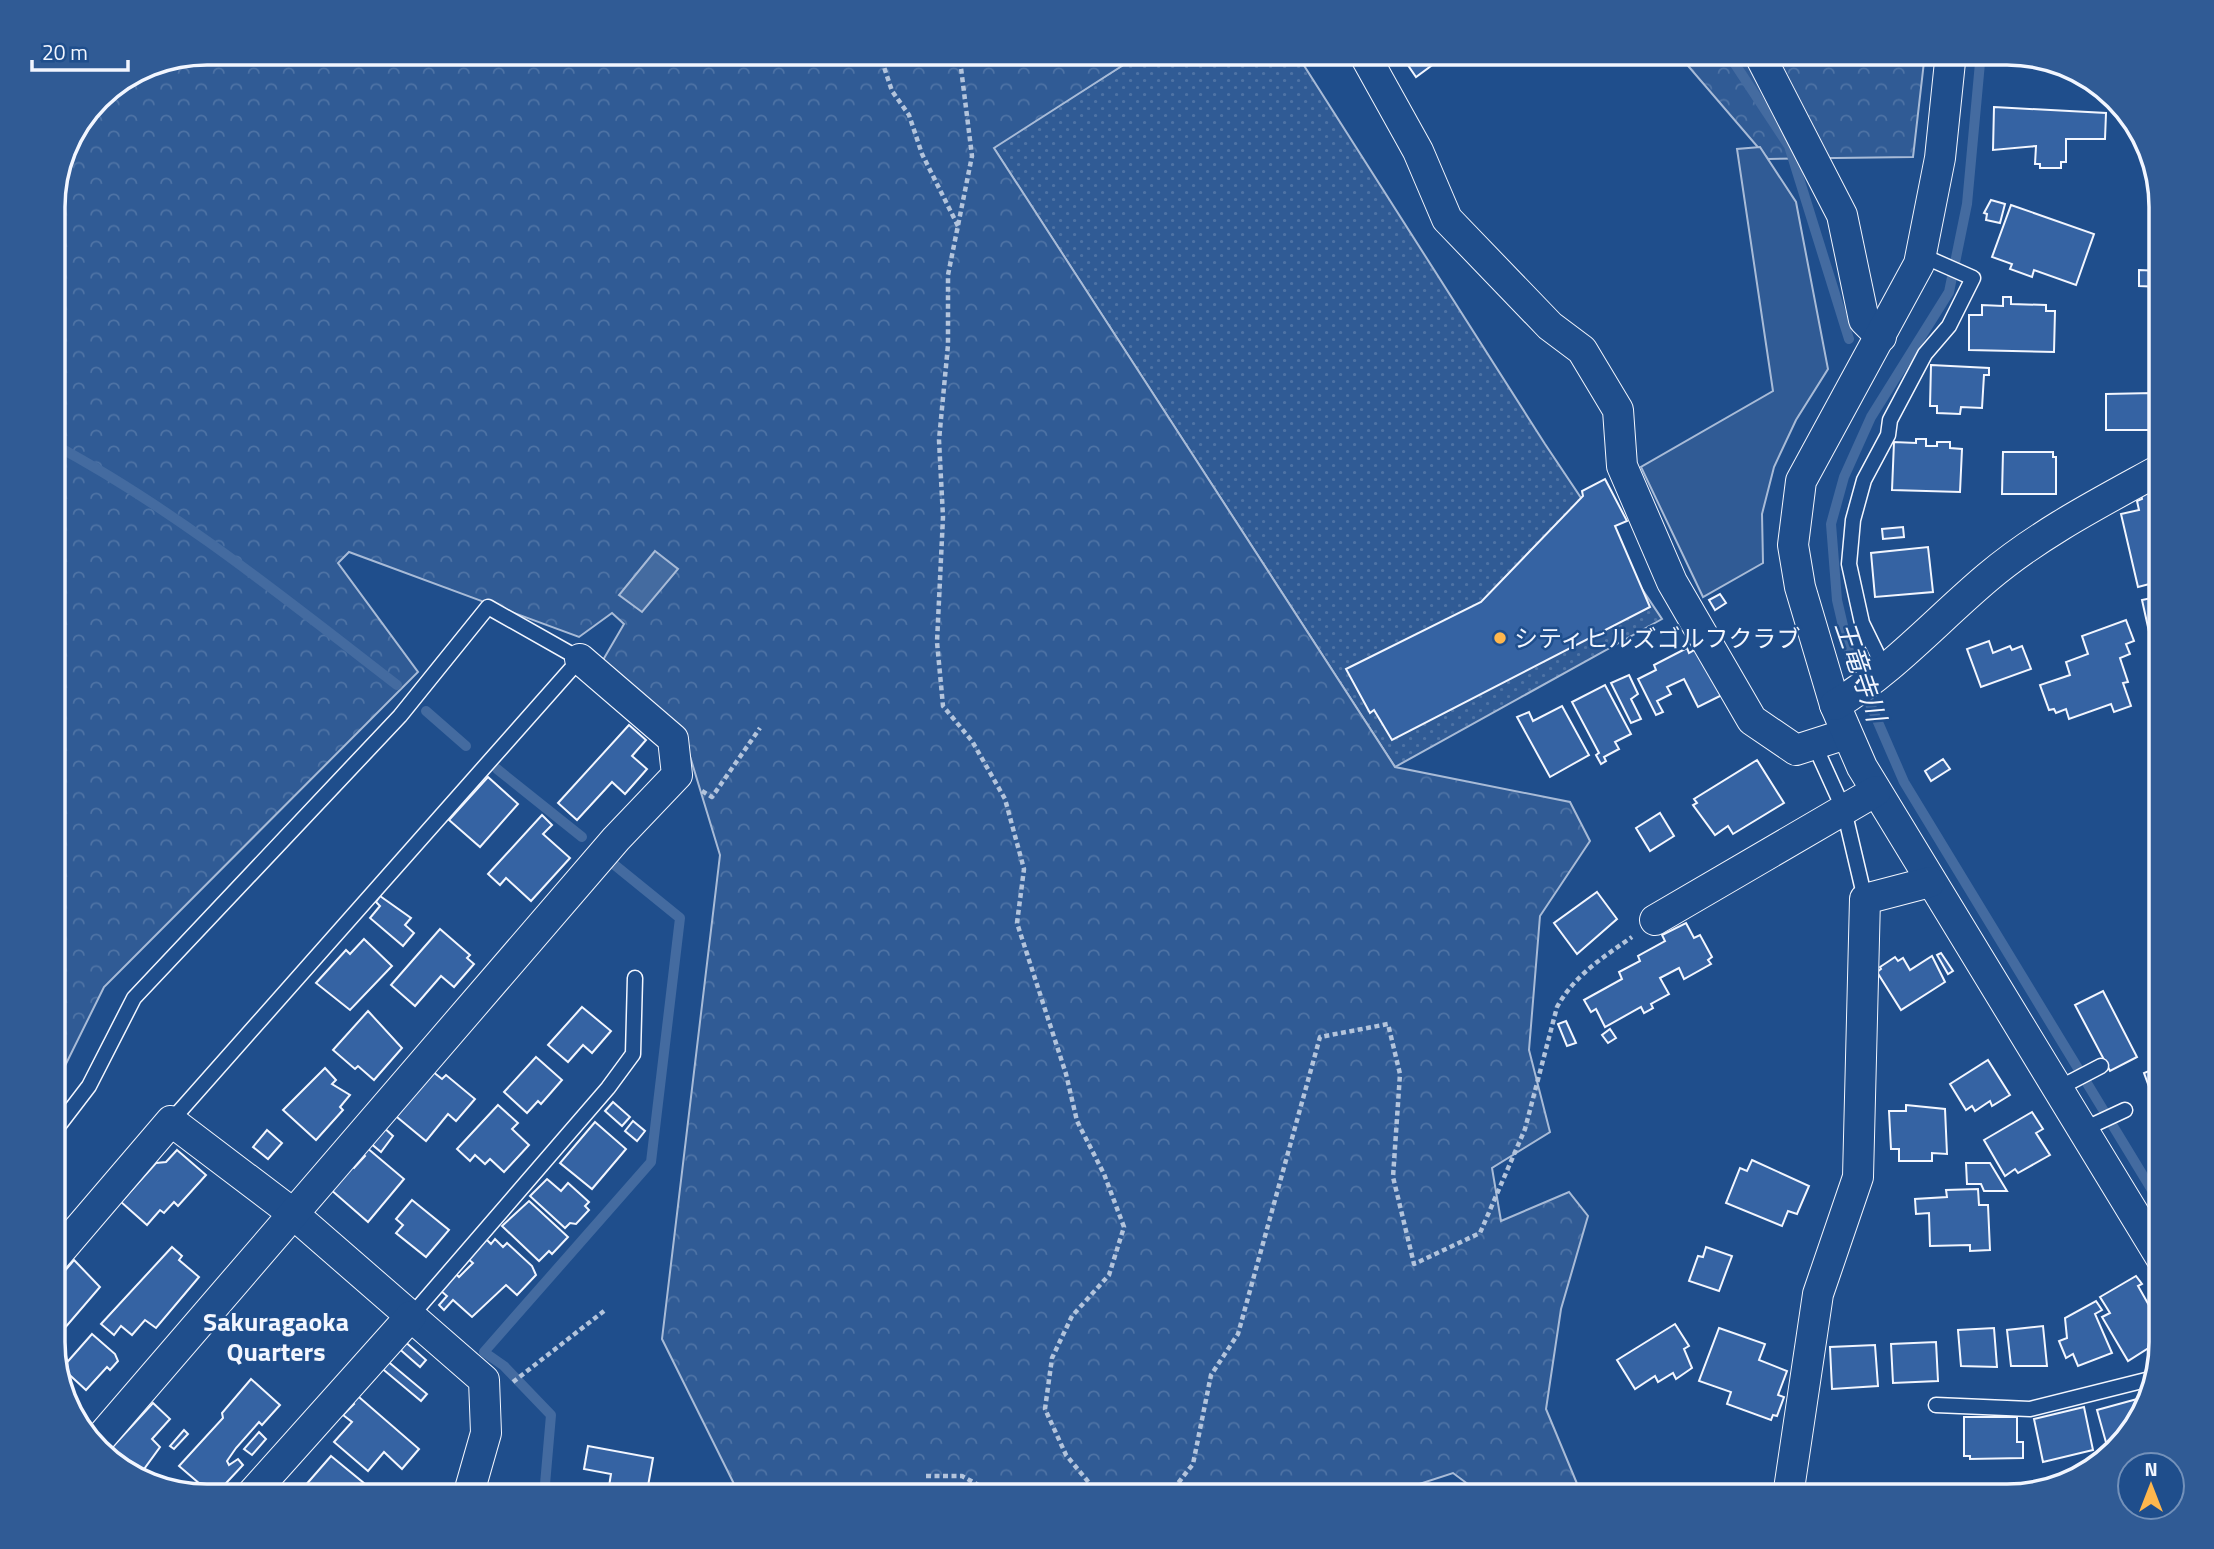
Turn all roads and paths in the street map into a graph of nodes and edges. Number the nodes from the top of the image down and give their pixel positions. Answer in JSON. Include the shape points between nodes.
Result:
{"nodes":[{"id":1,"x":883,"y":65,"type":"edge"},
{"id":2,"x":961,"y":65,"type":"edge"},
{"id":3,"x":1370,"y":65,"type":"edge"},
{"id":4,"x":1765,"y":65,"type":"edge"},
{"id":5,"x":1950,"y":65,"type":"edge"},
{"id":6,"x":959,"y":227,"type":"junction"},
{"id":7,"x":1931,"y":259,"type":"junction"},
{"id":8,"x":1881,"y":337,"type":"junction"},
{"id":9,"x":2149,"y":476,"type":"edge"},
{"id":10,"x":580,"y":659,"type":"junction"},
{"id":11,"x":1859,"y":687,"type":"junction"},
{"id":12,"x":760,"y":728,"type":"dead end"},
{"id":13,"x":1846,"y":734,"type":"junction"},
{"id":14,"x":1814,"y":744,"type":"junction"},
{"id":15,"x":677,"y":775,"type":"junction"},
{"id":16,"x":1876,"y":791,"type":"junction"},
{"id":17,"x":1844,"y":810,"type":"junction"},
{"id":18,"x":1930,"y":882,"type":"junction"},
{"id":19,"x":1865,"y":899,"type":"junction"},
{"id":20,"x":1656,"y":920,"type":"joint"},
{"id":21,"x":635,"y":978,"type":"dead end"},
{"id":22,"x":2095,"y":1069,"type":"dead end"},
{"id":23,"x":2064,"y":1085,"type":"junction"},
{"id":24,"x":2120,"y":1113,"type":"dead end"},
{"id":25,"x":65,"y":1117,"type":"edge"},
{"id":26,"x":171,"y":1121,"type":"junction"},
{"id":27,"x":2090,"y":1126,"type":"junction"},
{"id":28,"x":291,"y":1212,"type":"junction"},
{"id":29,"x":2149,"y":1236,"type":"edge"},
{"id":30,"x":65,"y":1245,"type":"edge"},
{"id":31,"x":604,"y":1311,"type":"dead end"},
{"id":32,"x":411,"y":1316,"type":"junction"},
{"id":33,"x":2144,"y":1380,"type":"edge"},
{"id":34,"x":509,"y":1384,"type":"dead end"},
{"id":35,"x":1936,"y":1405,"type":"dead end"},
{"id":36,"x":101,"y":1437,"type":"edge"},
{"id":37,"x":926,"y":1476,"type":"dead end"},
{"id":38,"x":261,"y":1484,"type":"edge"},
{"id":39,"x":471,"y":1484,"type":"edge"},
{"id":40,"x":976,"y":1484,"type":"edge"},
{"id":41,"x":1090,"y":1484,"type":"edge"},
{"id":42,"x":1177,"y":1484,"type":"edge"},
{"id":43,"x":1789,"y":1484,"type":"edge"}],
"edges":[{"from":1,"to":6,"type":"path"},
{"from":2,"to":6,"type":"path","via":[[972,156]]},
{"from":3,"to":14,"type":"street","via":[[1418,151],[1447,219],[1550,326],[1582,351],[1618,410],[1622,466],[1629,489],[1672,582],[1752,720],[1796,750]]},
{"from":4,"to":8,"type":"street","via":[[1842,215],[1864,320]]},
{"from":5,"to":7,"type":"street"},
{"from":6,"to":41,"type":"path","via":[[948,275],[948,345],[939,440],[943,517],[937,642],[943,706],[972,741],[1005,799],[1024,869],[1017,923],[1077,1121],[1124,1227],[1109,1275],[1072,1316],[1052,1358],[1045,1409],[1066,1455]]},
{"from":7,"to":8,"type":"street"},
{"from":7,"to":11,"type":"lane","via":[[1973,278],[1949,326],[1925,354],[1864,480],[1853,520],[1850,564],[1862,623]]},
{"from":8,"to":11,"type":"street","via":[[1801,481],[1793,545],[1800,587]]},
{"from":9,"to":11,"type":"street","via":[[2080,514],[1990,574]]},
{"from":10,"to":15,"type":"street","via":[[673,739]]},
{"from":10,"to":25,"type":"lane","via":[[488,607],[400,716],[134,998],[89,1086]]},
{"from":10,"to":26,"type":"lane"},
{"from":11,"to":13,"type":"street"},
{"from":12,"to":15,"type":"path","via":[[712,797]]},
{"from":13,"to":14,"type":"street"},
{"from":13,"to":16,"type":"street"},
{"from":14,"to":17,"type":"lane"},
{"from":15,"to":28,"type":"street"},
{"from":16,"to":17,"type":"street"},
{"from":16,"to":18,"type":"street"},
{"from":17,"to":19,"type":"lane"},
{"from":17,"to":20,"type":"street"},
{"from":18,"to":19,"type":"street"},
{"from":18,"to":23,"type":"street"},
{"from":19,"to":43,"type":"street","via":[[1858,1177],[1818,1294]]},
{"from":20,"to":42,"type":"path","via":[[1586,969],[1557,1007],[1525,1129],[1480,1233],[1414,1264],[1393,1177],[1400,1074],[1388,1024],[1320,1037],[1238,1334],[1211,1375],[1193,1464]]},
{"from":21,"to":32,"type":"lane","via":[[632,1054],[608,1088]]},
{"from":22,"to":23,"type":"lane"},
{"from":23,"to":27,"type":"street"},
{"from":24,"to":27,"type":"lane"},
{"from":26,"to":28,"type":"street"},
{"from":26,"to":30,"type":"street"},
{"from":27,"to":29,"type":"street"},
{"from":28,"to":32,"type":"street"},
{"from":28,"to":36,"type":"street"},
{"from":31,"to":34,"type":"path"},
{"from":32,"to":38,"type":"street"},
{"from":32,"to":39,"type":"street","via":[[485,1380],[486,1433]]},
{"from":33,"to":35,"type":"lane","via":[[2030,1409]]},
{"from":37,"to":40,"type":"path","via":[[962,1476]]}]}
